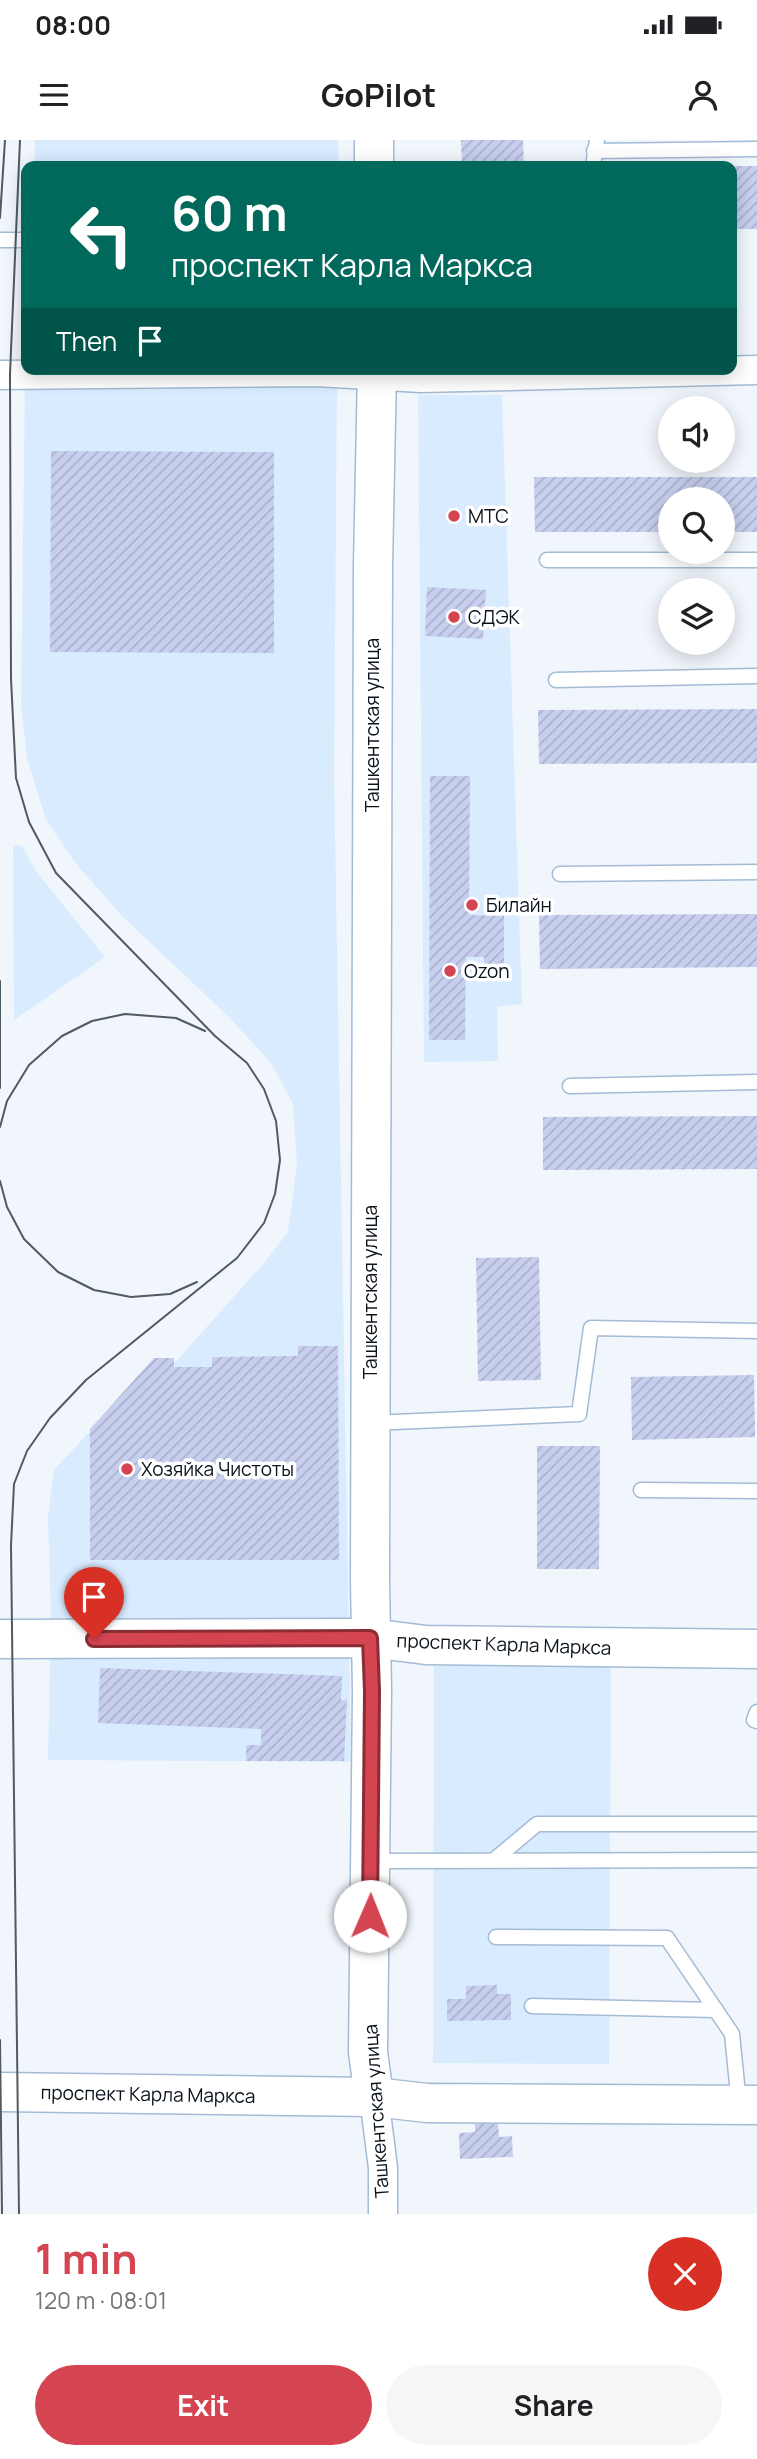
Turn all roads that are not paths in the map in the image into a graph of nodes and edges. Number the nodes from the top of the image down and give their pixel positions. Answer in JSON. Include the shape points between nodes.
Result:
{"nodes":[{"id":1,"x":374,"y":140,"type":"edge"},
{"id":2,"x":757,"y":149,"type":"edge"},
{"id":3,"x":595,"y":153,"type":"edge"},
{"id":4,"x":374,"y":161,"type":"edge"},
{"id":5,"x":0,"y":240,"type":"edge"},
{"id":6,"x":21,"y":240,"type":"edge"},
{"id":7,"x":737,"y":370,"type":"edge"},
{"id":8,"x":757,"y":370,"type":"edge"},
{"id":9,"x":0,"y":375,"type":"edge"},
{"id":10,"x":21,"y":375,"type":"edge"},
{"id":11,"x":377,"y":375,"type":"edge"},
{"id":12,"x":399,"y":375,"type":"edge"},
{"id":13,"x":492,"y":375,"type":"edge"},
{"id":14,"x":547,"y":560,"type":"dead end"},
{"id":15,"x":757,"y":561,"type":"edge"},
{"id":16,"x":757,"y":677,"type":"edge"},
{"id":17,"x":556,"y":680,"type":"dead end"},
{"id":18,"x":757,"y":872,"type":"edge"},
{"id":19,"x":560,"y":874,"type":"dead end"},
{"id":20,"x":757,"y":1082,"type":"edge"},
{"id":21,"x":570,"y":1086,"type":"dead end"},
{"id":22,"x":757,"y":1331,"type":"edge"},
{"id":23,"x":370,"y":1423,"type":"junction"},
{"id":24,"x":641,"y":1490,"type":"dead end"},
{"id":25,"x":757,"y":1491,"type":"edge"},
{"id":26,"x":370,"y":1638,"type":"junction"},
{"id":27,"x":0,"y":1639,"type":"edge"},
{"id":28,"x":757,"y":1649,"type":"edge"},
{"id":29,"x":757,"y":1712,"type":"edge"},
{"id":30,"x":757,"y":1721,"type":"edge"},
{"id":31,"x":757,"y":1824,"type":"edge"},
{"id":32,"x":494,"y":1860,"type":"junction"},
{"id":33,"x":757,"y":1860,"type":"edge"},
{"id":34,"x":371,"y":1861,"type":"junction"},
{"id":35,"x":496,"y":1937,"type":"dead end"},
{"id":36,"x":532,"y":2006,"type":"dead end"},
{"id":37,"x":716,"y":2010,"type":"junction"},
{"id":38,"x":0,"y":2092,"type":"edge"},
{"id":39,"x":374,"y":2098,"type":"junction"},
{"id":40,"x":748,"y":2105,"type":"edge"},
{"id":41,"x":383,"y":2214,"type":"edge"}],
"edges":[{"from":1,"to":4,"type":"main road"},
{"from":2,"to":3,"type":"lane"},
{"from":5,"to":6,"type":"lane"},
{"from":7,"to":8,"type":"street"},
{"from":9,"to":10,"type":"street"},
{"from":11,"to":23,"type":"main road","name":"Ташкентская улица","via":[[372,580]]},
{"from":12,"to":13,"type":"street"},
{"from":14,"to":15,"type":"lane"},
{"from":16,"to":17,"type":"lane"},
{"from":18,"to":19,"type":"lane"},
{"from":20,"to":21,"type":"lane"},
{"from":22,"to":23,"type":"lane","via":[[591,1328],[579,1414]]},
{"from":23,"to":26,"type":"main road","name":"Ташкентская улица"},
{"from":24,"to":25,"type":"lane"},
{"from":26,"to":27,"type":"main road","name":"проспект Карла Маркса"},
{"from":26,"to":28,"type":"main road","name":"проспект Карла Маркса","via":[[426,1646]]},
{"from":26,"to":34,"type":"main road","name":"Ташкентская улица"},
{"from":29,"to":30,"type":"lane"},
{"from":31,"to":32,"type":"lane","via":[[537,1824]]},
{"from":32,"to":33,"type":"lane"},
{"from":32,"to":34,"type":"lane"},
{"from":34,"to":39,"type":"main road","name":"Ташкентская улица","via":[[368,2052]]},
{"from":35,"to":37,"type":"lane","via":[[667,1938]]},
{"from":36,"to":37,"type":"lane"},
{"from":37,"to":40,"type":"lane","via":[[732,2034]]},
{"from":38,"to":39,"type":"main road","name":"проспект Карла Маркса"},
{"from":39,"to":40,"type":"main road","name":"проспект Карла Маркса","via":[[427,2103]]},
{"from":39,"to":41,"type":"street","name":"Ташкентская улица","via":[[383,2168]]}]}
